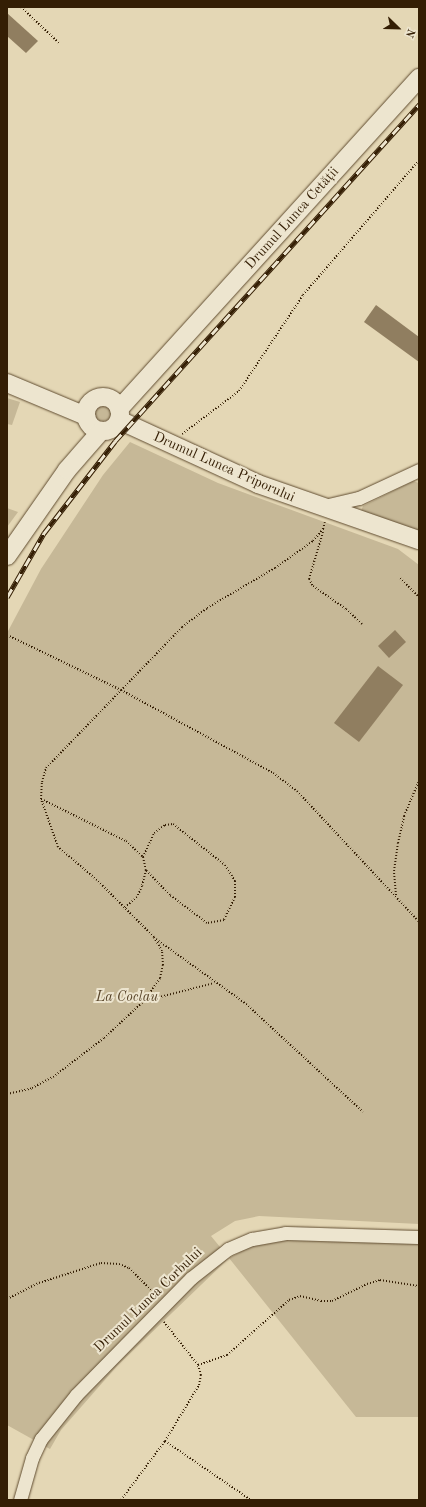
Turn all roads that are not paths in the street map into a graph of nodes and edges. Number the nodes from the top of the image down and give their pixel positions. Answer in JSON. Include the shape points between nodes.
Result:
{"nodes":[{"id":1,"x":419,"y":78,"type":"edge"},
{"id":2,"x":7,"y":383,"type":"edge"},
{"id":3,"x":116,"y":409,"type":"junction"},
{"id":4,"x":92,"y":418,"type":"junction"},
{"id":5,"x":419,"y":470,"type":"edge"},
{"id":6,"x":319,"y":507,"type":"junction"},
{"id":7,"x":419,"y":540,"type":"edge"},
{"id":8,"x":7,"y":556,"type":"edge"},
{"id":9,"x":419,"y":1237,"type":"edge"},
{"id":10,"x":20,"y":1500,"type":"edge"}],
"edges":[{"from":1,"to":3,"type":"street","name":"Drumul Lunca Cetății"},
{"from":2,"to":4,"type":"street"},
{"from":3,"to":4,"type":"street","name":"Drumul Lunca Cetății","via":[[112,428]]},
{"from":3,"to":4,"type":"street","via":[[101,397]]},
{"from":3,"to":6,"type":"street","name":"Drumul Lunca Priporului","via":[[170,443],[258,484]]},
{"from":4,"to":8,"type":"street","name":"Drumul Lunca Cetății","via":[[67,470]]},
{"from":5,"to":6,"type":"street","via":[[359,498]]},
{"from":6,"to":7,"type":"street","name":"Drumul Lunca Priporului"},
{"from":9,"to":10,"type":"street","name":"Drumul Lunca Corbului","via":[[301,1232],[239,1243],[211,1261],[160,1308],[76,1395],[41,1439],[32,1458]]}]}
